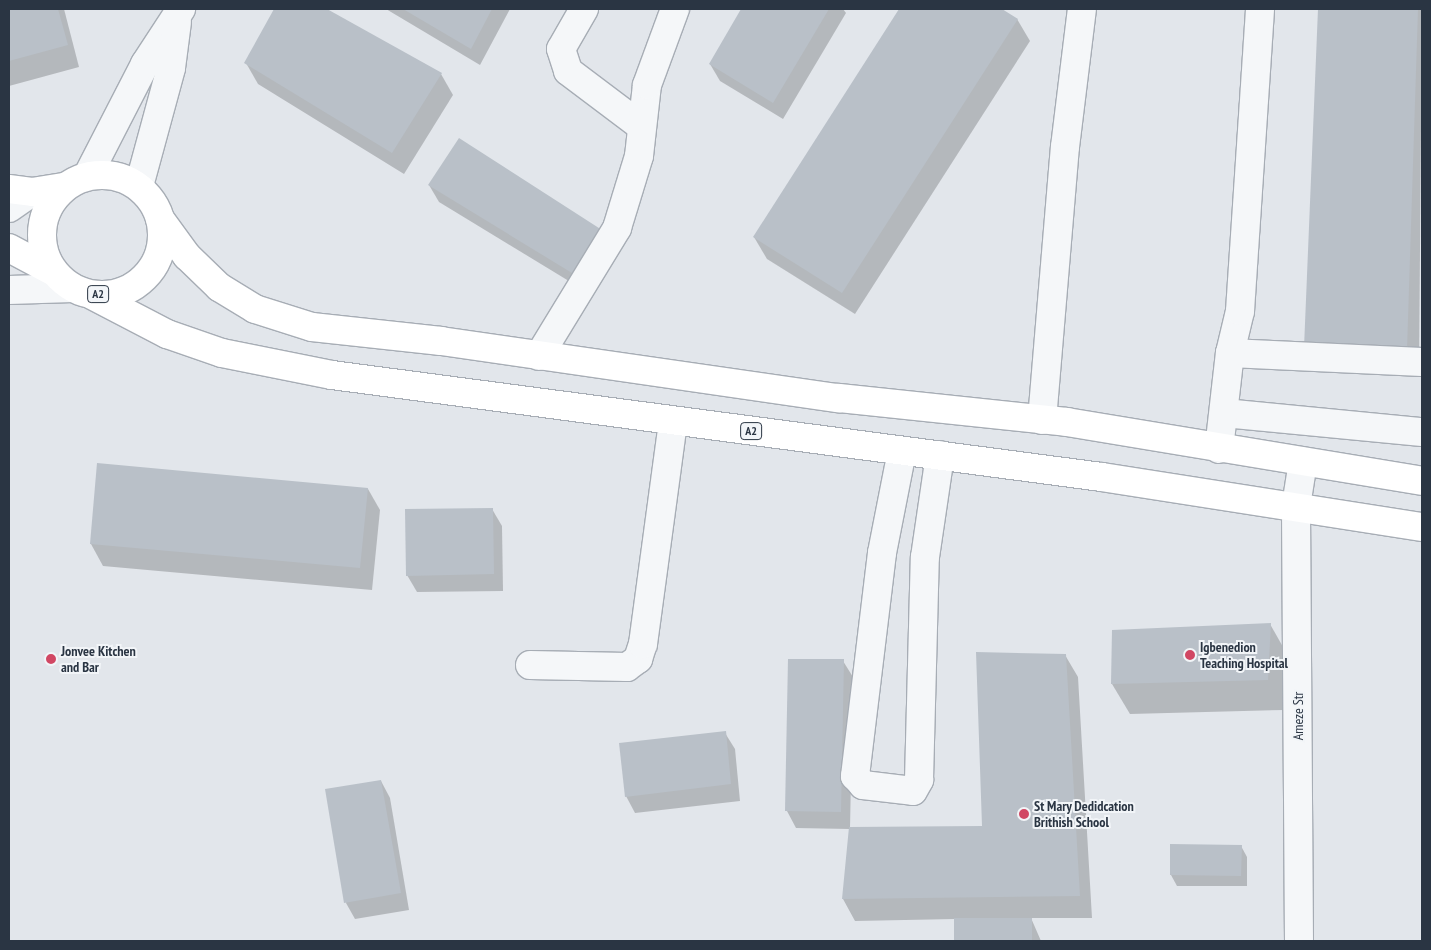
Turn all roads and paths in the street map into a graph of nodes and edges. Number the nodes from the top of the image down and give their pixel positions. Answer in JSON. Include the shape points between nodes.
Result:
{"nodes":[{"id":1,"x":584,"y":9,"type":"edge"},
{"id":2,"x":675,"y":9,"type":"edge"},
{"id":3,"x":1082,"y":9,"type":"edge"},
{"id":4,"x":1260,"y":9,"type":"edge"},
{"id":5,"x":179,"y":14,"type":"edge"},
{"id":6,"x":641,"y":126,"type":"junction"},
{"id":7,"x":77,"y":181,"type":"junction"},
{"id":8,"x":139,"y":186,"type":"junction"},
{"id":9,"x":20,"y":190,"type":"edge"},
{"id":10,"x":9,"y":208,"type":"edge"},
{"id":11,"x":160,"y":219,"type":"junction"},
{"id":12,"x":9,"y":248,"type":"edge"},
{"id":13,"x":73,"y":285,"type":"junction"},
{"id":14,"x":9,"y":290,"type":"edge"},
{"id":15,"x":1230,"y":353,"type":"junction"},
{"id":16,"x":539,"y":356,"type":"junction"},
{"id":17,"x":1422,"y":362,"type":"edge"},
{"id":18,"x":1224,"y":413,"type":"junction"},
{"id":19,"x":1042,"y":420,"type":"junction"},
{"id":20,"x":673,"y":421,"type":"junction"},
{"id":21,"x":1422,"y":432,"type":"edge"},
{"id":22,"x":1219,"y":449,"type":"junction"},
{"id":23,"x":902,"y":451,"type":"junction"},
{"id":24,"x":940,"y":455,"type":"junction"},
{"id":25,"x":1303,"y":462,"type":"junction"},
{"id":26,"x":1422,"y":481,"type":"edge"},
{"id":27,"x":1296,"y":506,"type":"junction"},
{"id":28,"x":1422,"y":527,"type":"edge"},
{"id":29,"x":530,"y":665,"type":"dead end"},
{"id":30,"x":1300,"y":941,"type":"edge"}],
"edges":[{"from":1,"to":6,"type":"street","via":[[561,49],[568,71]]},
{"from":2,"to":6,"type":"street","via":[[648,85]]},
{"from":3,"to":19,"type":"street","via":[[1065,147]]},
{"from":4,"to":15,"type":"street","via":[[1240,311]]},
{"from":5,"to":7,"type":"street","via":[[145,64]]},
{"from":5,"to":8,"type":"street","via":[[170,68]]},
{"from":6,"to":16,"type":"street","via":[[638,156],[617,228]]},
{"from":7,"to":8,"type":"highway","via":[[114,176]]},
{"from":7,"to":9,"type":"highway"},
{"from":7,"to":13,"type":"highway","via":[[52,201],[44,218],[41,237],[45,255]]},
{"from":8,"to":11,"type":"highway","number":"A2","via":[[152,201]]},
{"from":9,"to":10,"type":"street"},
{"from":11,"to":13,"type":"highway","number":"A2","via":[[162,239],[157,258],[147,275],[131,288],[112,294]]},
{"from":11,"to":16,"type":"highway","number":"A2","via":[[187,256],[213,280],[255,309],[312,327]]},
{"from":12,"to":13,"type":"highway","number":"A2"},
{"from":13,"to":14,"type":"street"},
{"from":13,"to":20,"type":"highway","number":"A2","via":[[167,334],[222,353],[332,375]]},
{"from":15,"to":17,"type":"street"},
{"from":15,"to":18,"type":"street"},
{"from":16,"to":19,"type":"highway","number":"A2","via":[[839,398]]},
{"from":18,"to":21,"type":"street"},
{"from":18,"to":22,"type":"street"},
{"from":19,"to":22,"type":"highway","number":"A2"},
{"from":20,"to":23,"type":"highway","number":"A2"},
{"from":20,"to":29,"type":"street","via":[[643,644],[638,659],[627,668]]},
{"from":22,"to":25,"type":"highway","number":"A2"},
{"from":23,"to":24,"type":"highway","number":"A2"},
{"from":23,"to":24,"type":"street","via":[[882,553],[855,776],[863,785],[913,791],[919,780],[925,558]]},
{"from":24,"to":27,"type":"highway","number":"A2"},
{"from":25,"to":26,"type":"highway","number":"A2"},
{"from":25,"to":27,"type":"street","name":"Ameze Str"},
{"from":27,"to":28,"type":"highway","number":"A2"},
{"from":27,"to":30,"type":"street","name":"Ameze Str"}]}
